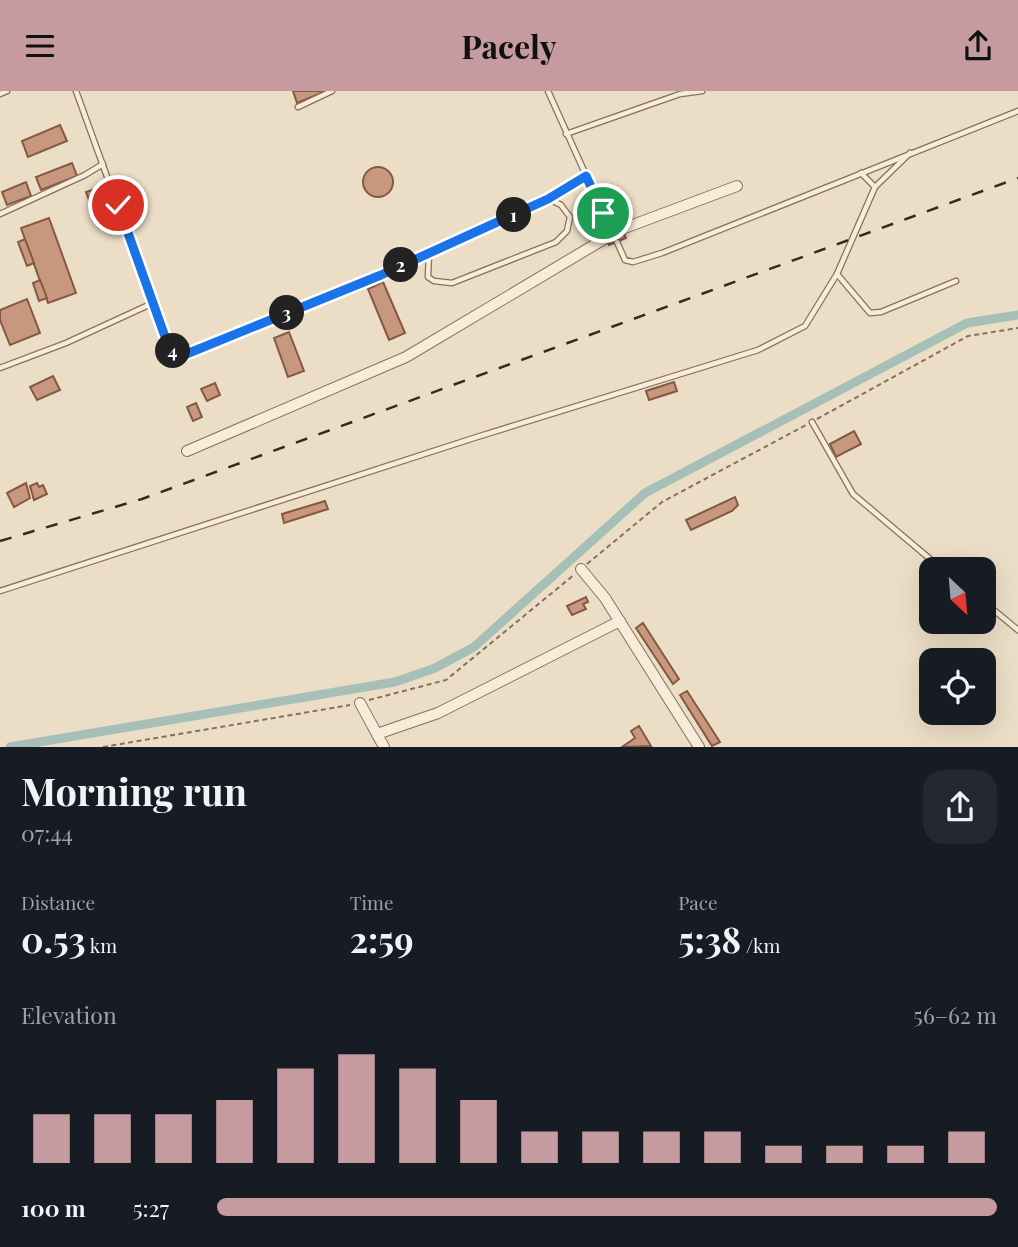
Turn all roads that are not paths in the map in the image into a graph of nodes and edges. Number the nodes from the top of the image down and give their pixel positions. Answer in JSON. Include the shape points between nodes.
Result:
{"nodes":[{"id":1,"x":7,"y":91,"type":"edge"},
{"id":2,"x":76,"y":91,"type":"edge"},
{"id":3,"x":331,"y":91,"type":"edge"},
{"id":4,"x":548,"y":91,"type":"edge"},
{"id":5,"x":702,"y":91,"type":"edge"},
{"id":6,"x":0,"y":94,"type":"edge"},
{"id":7,"x":298,"y":107,"type":"dead end"},
{"id":8,"x":1018,"y":111,"type":"edge"},
{"id":9,"x":566,"y":134,"type":"junction"},
{"id":10,"x":910,"y":153,"type":"junction"},
{"id":11,"x":103,"y":163,"type":"junction"},
{"id":12,"x":861,"y":173,"type":"junction"},
{"id":13,"x":586,"y":176,"type":"junction"},
{"id":14,"x":737,"y":186,"type":"dead end"},
{"id":15,"x":875,"y":187,"type":"junction"},
{"id":16,"x":548,"y":199,"type":"junction"},
{"id":17,"x":603,"y":213,"type":"dead end"},
{"id":18,"x":0,"y":214,"type":"edge"},
{"id":19,"x":622,"y":229,"type":"dead end"},
{"id":20,"x":611,"y":240,"type":"joint"},
{"id":21,"x":429,"y":253,"type":"junction"},
{"id":22,"x":837,"y":274,"type":"junction"},
{"id":23,"x":956,"y":281,"type":"dead end"},
{"id":24,"x":153,"y":303,"type":"junction"},
{"id":25,"x":0,"y":368,"type":"edge"},
{"id":26,"x":812,"y":422,"type":"road end"},
{"id":27,"x":187,"y":451,"type":"dead end"},
{"id":28,"x":928,"y":557,"type":"edge"},
{"id":29,"x":581,"y":569,"type":"road end"},
{"id":30,"x":0,"y":591,"type":"edge"},
{"id":31,"x":996,"y":612,"type":"edge"},
{"id":32,"x":620,"y":621,"type":"junction"},
{"id":33,"x":1018,"y":630,"type":"edge"},
{"id":34,"x":360,"y":703,"type":"road end"},
{"id":35,"x":377,"y":734,"type":"junction"},
{"id":36,"x":384,"y":747,"type":"edge"},
{"id":37,"x":699,"y":747,"type":"edge"}],
"edges":[{"from":1,"to":6,"type":"lane"},
{"from":2,"to":11,"type":"lane"},
{"from":3,"to":7,"type":"lane"},
{"from":4,"to":9,"type":"lane"},
{"from":5,"to":9,"type":"lane","via":[[680,94]]},
{"from":8,"to":10,"type":"lane"},
{"from":9,"to":13,"type":"lane"},
{"from":10,"to":12,"type":"lane"},
{"from":10,"to":15,"type":"lane"},
{"from":11,"to":18,"type":"lane"},
{"from":11,"to":24,"type":"lane"},
{"from":12,"to":15,"type":"lane"},
{"from":12,"to":20,"type":"lane","via":[[633,262],[625,260]]},
{"from":13,"to":16,"type":"lane"},
{"from":13,"to":17,"type":"lane"},
{"from":14,"to":19,"type":"street"},
{"from":15,"to":22,"type":"lane"},
{"from":16,"to":21,"type":"lane"},
{"from":16,"to":21,"type":"lane","via":[[561,205],[570,217],[567,231],[556,242],[452,283],[428,278]]},
{"from":20,"to":27,"type":"street","via":[[407,357]]},
{"from":21,"to":24,"type":"lane","via":[[189,354],[168,345]]},
{"from":22,"to":23,"type":"lane","via":[[870,313]]},
{"from":22,"to":30,"type":"lane","via":[[804,326],[758,350]]},
{"from":24,"to":25,"type":"lane"},
{"from":26,"to":28,"type":"lane","via":[[853,494]]},
{"from":29,"to":32,"type":"street"},
{"from":31,"to":33,"type":"lane"},
{"from":32,"to":35,"type":"street","via":[[438,713]]},
{"from":32,"to":37,"type":"street"},
{"from":34,"to":35,"type":"street"},
{"from":35,"to":36,"type":"street"}]}
